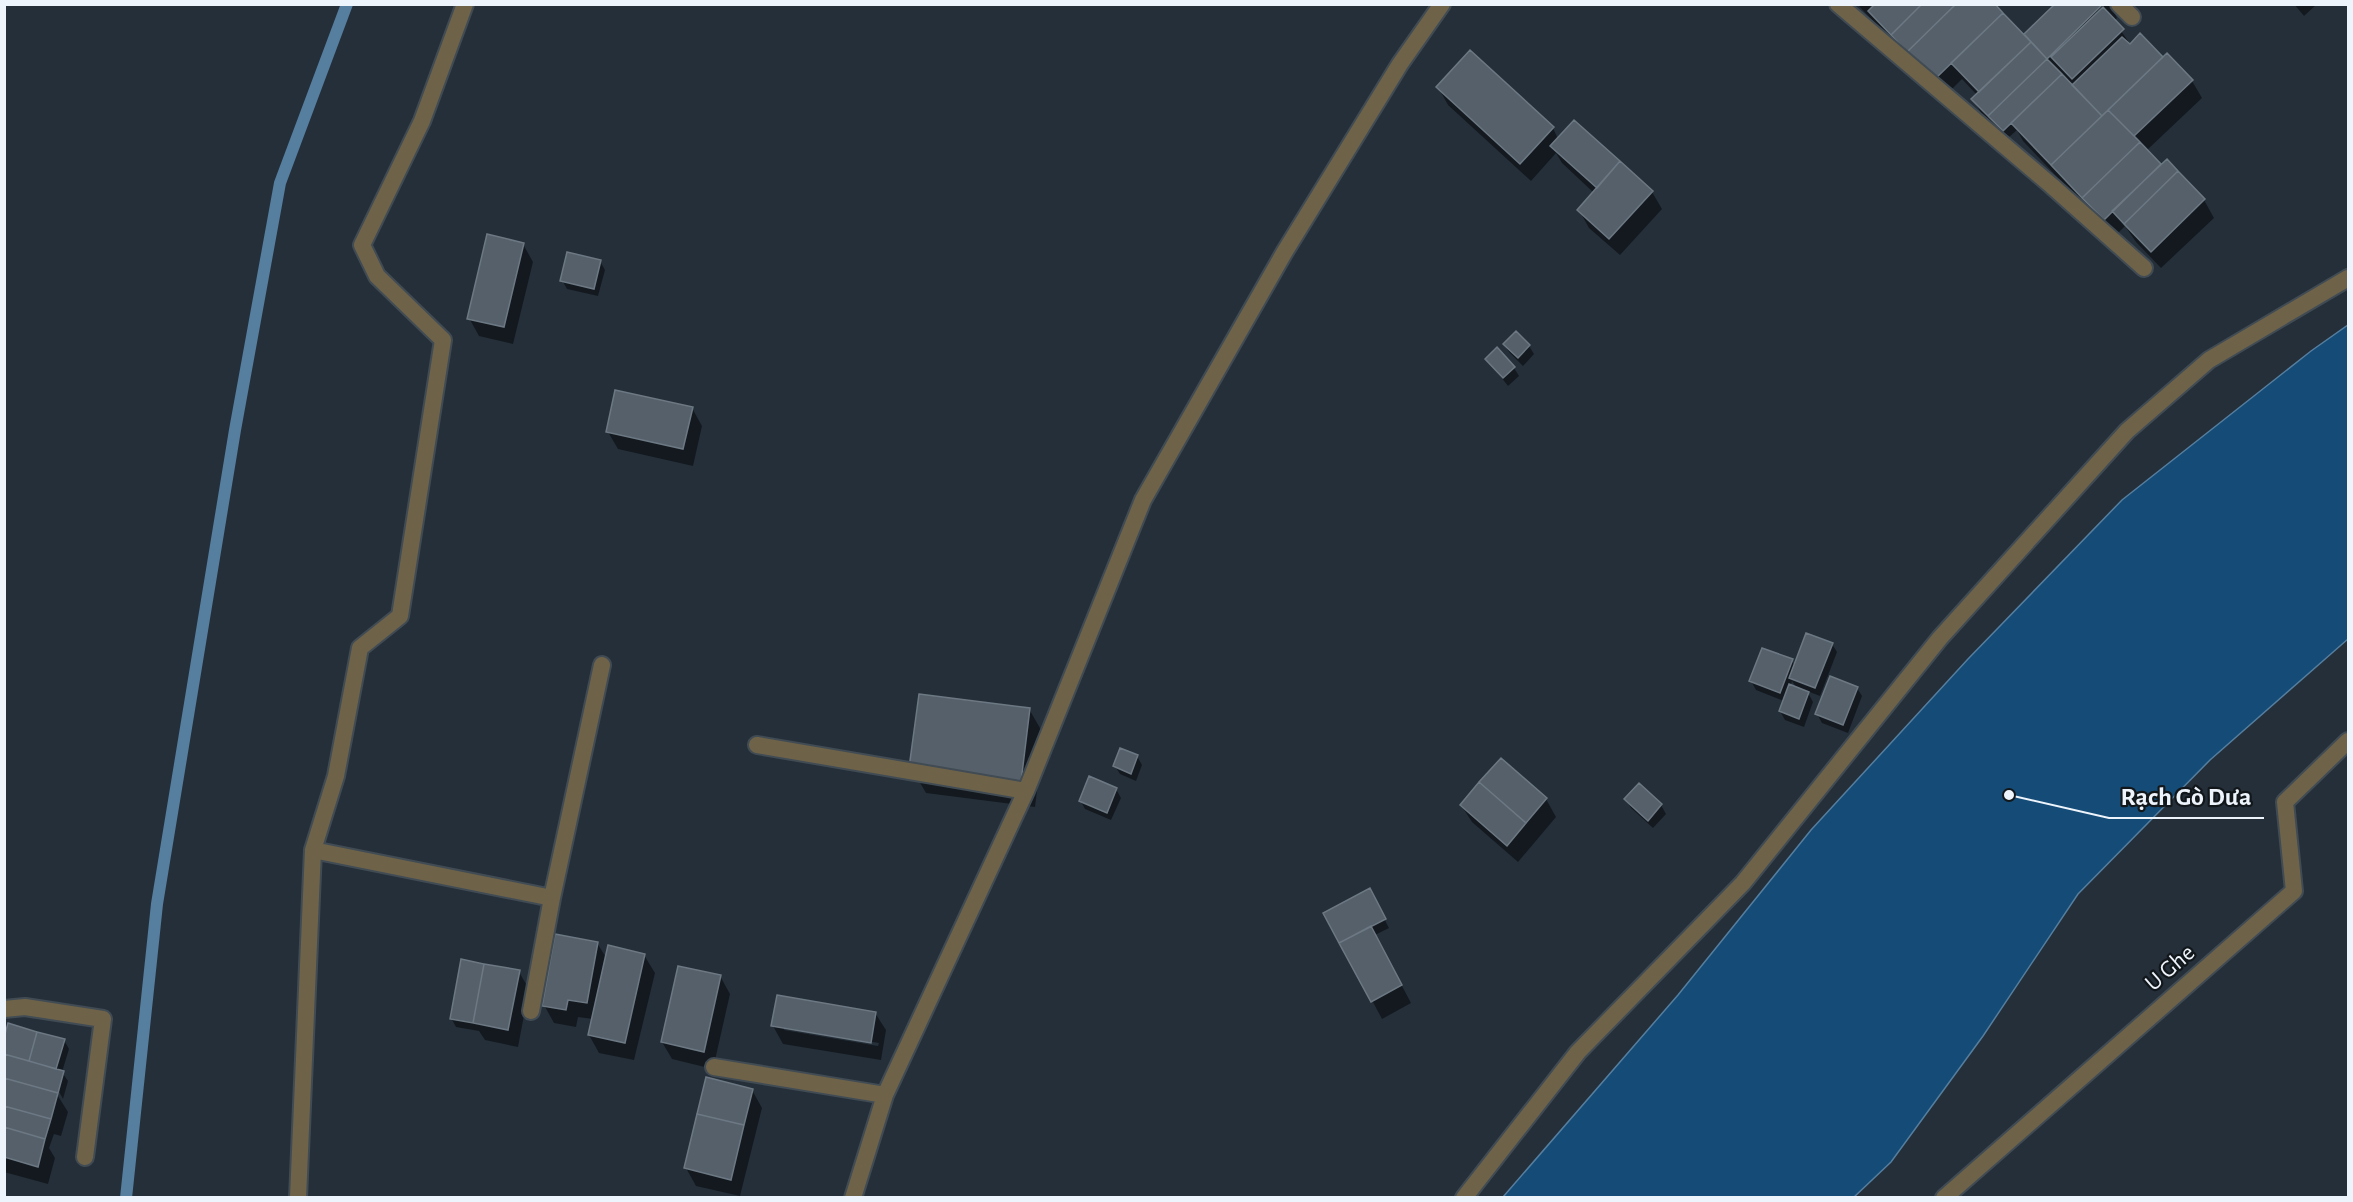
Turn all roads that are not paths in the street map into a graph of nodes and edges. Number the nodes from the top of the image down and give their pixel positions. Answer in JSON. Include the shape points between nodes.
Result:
{"nodes":[{"id":1,"x":465,"y":4,"type":"edge"},
{"id":2,"x":1442,"y":4,"type":"edge"},
{"id":3,"x":1838,"y":4,"type":"edge"},
{"id":4,"x":2119,"y":4,"type":"edge"},
{"id":5,"x":2132,"y":17,"type":"dead end"},
{"id":6,"x":2144,"y":268,"type":"dead end"},
{"id":7,"x":2349,"y":278,"type":"edge"},
{"id":8,"x":602,"y":665,"type":"dead end"},
{"id":9,"x":2349,"y":741,"type":"edge"},
{"id":10,"x":757,"y":745,"type":"dead end"},
{"id":11,"x":1026,"y":791,"type":"junction"},
{"id":12,"x":313,"y":850,"type":"junction"},
{"id":13,"x":552,"y":898,"type":"junction"},
{"id":14,"x":4,"y":1009,"type":"edge"},
{"id":15,"x":531,"y":1011,"type":"dead end"},
{"id":16,"x":714,"y":1067,"type":"dead end"},
{"id":17,"x":885,"y":1095,"type":"junction"},
{"id":18,"x":85,"y":1157,"type":"dead end"},
{"id":19,"x":298,"y":1197,"type":"edge"},
{"id":20,"x":853,"y":1197,"type":"edge"},
{"id":21,"x":1464,"y":1197,"type":"edge"},
{"id":22,"x":1944,"y":1197,"type":"edge"}],
"edges":[{"from":1,"to":12,"type":"street","via":[[422,121],[362,245],[377,276],[443,340],[400,616],[360,648],[336,776]]},
{"from":2,"to":11,"type":"street","via":[[1400,64],[1284,253],[1143,500]]},
{"from":3,"to":6,"type":"street"},
{"from":4,"to":5,"type":"street"},
{"from":7,"to":21,"type":"street","via":[[2209,360],[2127,431],[1940,638],[1743,883],[1578,1052]]},
{"from":8,"to":13,"type":"street"},
{"from":9,"to":22,"type":"street","name":"U Ghe","via":[[2285,802],[2294,891]]},
{"from":10,"to":11,"type":"street"},
{"from":11,"to":17,"type":"street"},
{"from":12,"to":13,"type":"street"},
{"from":12,"to":19,"type":"street"},
{"from":13,"to":15,"type":"street"},
{"from":14,"to":18,"type":"street","via":[[25,1007],[103,1019]]},
{"from":16,"to":17,"type":"street"},
{"from":17,"to":20,"type":"street"}]}
